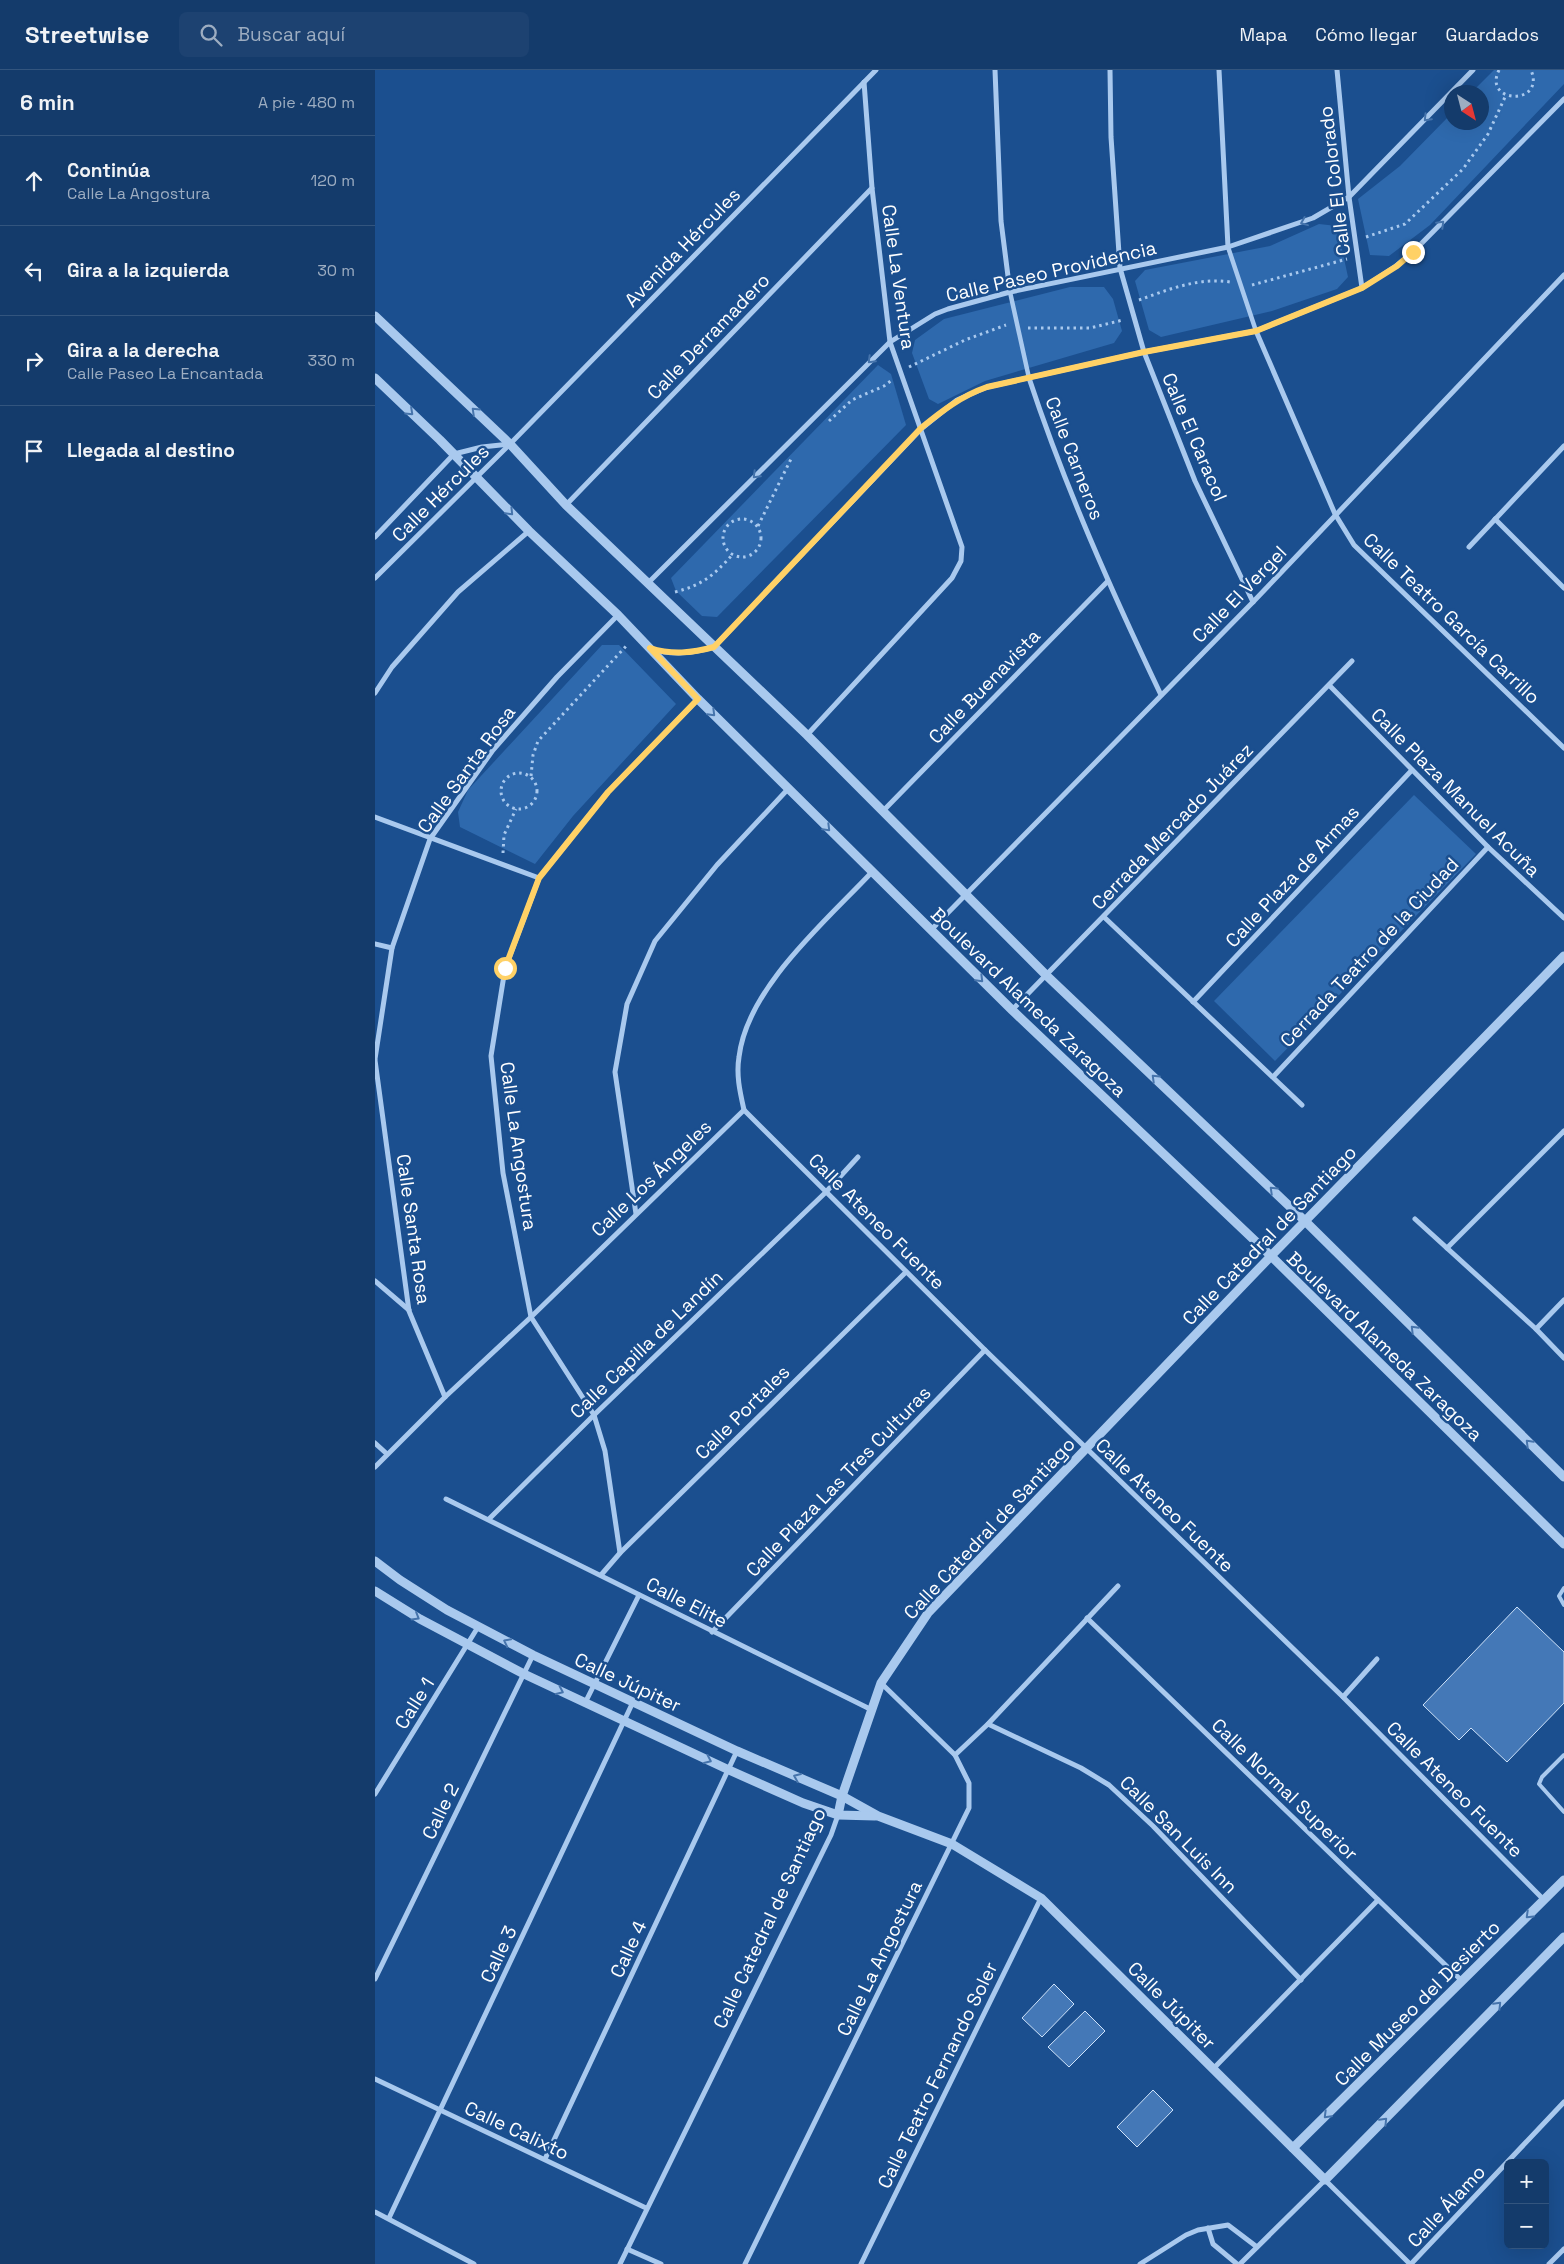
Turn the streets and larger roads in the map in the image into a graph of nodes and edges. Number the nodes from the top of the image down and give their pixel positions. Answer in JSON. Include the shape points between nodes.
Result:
{"nodes":[{"id":1,"x":876,"y":70,"type":"edge"},
{"id":2,"x":995,"y":70,"type":"edge"},
{"id":3,"x":1111,"y":70,"type":"edge"},
{"id":4,"x":1219,"y":70,"type":"edge"},
{"id":5,"x":1337,"y":70,"type":"edge"},
{"id":6,"x":1473,"y":70,"type":"edge"},
{"id":7,"x":864,"y":82,"type":"junction"},
{"id":8,"x":1564,"y":99,"type":"edge"},
{"id":9,"x":872,"y":188,"type":"junction"},
{"id":10,"x":1349,"y":197,"type":"junction"},
{"id":11,"x":1228,"y":248,"type":"junction"},
{"id":12,"x":1120,"y":268,"type":"junction"},
{"id":13,"x":1564,"y":275,"type":"edge"},
{"id":14,"x":1362,"y":288,"type":"junction"},
{"id":15,"x":1010,"y":292,"type":"junction"},
{"id":16,"x":375,"y":316,"type":"edge"},
{"id":17,"x":1256,"y":331,"type":"junction"},
{"id":18,"x":890,"y":342,"type":"junction"},
{"id":19,"x":1144,"y":352,"type":"junction"},
{"id":20,"x":375,"y":378,"type":"edge"},
{"id":21,"x":1029,"y":378,"type":"junction"},
{"id":22,"x":921,"y":428,"type":"junction"},
{"id":23,"x":510,"y":444,"type":"junction"},
{"id":24,"x":1564,"y":446,"type":"edge"},
{"id":25,"x":454,"y":454,"type":"junction"},
{"id":26,"x":476,"y":478,"type":"junction"},
{"id":27,"x":566,"y":504,"type":"junction"},
{"id":28,"x":1335,"y":514,"type":"junction"},
{"id":29,"x":1495,"y":519,"type":"junction"},
{"id":30,"x":529,"y":531,"type":"junction"},
{"id":31,"x":375,"y":537,"type":"edge"},
{"id":32,"x":1469,"y":547,"type":"dead end"},
{"id":33,"x":375,"y":578,"type":"edge"},
{"id":34,"x":1107,"y":582,"type":"junction"},
{"id":35,"x":648,"y":583,"type":"junction"},
{"id":36,"x":1564,"y":588,"type":"edge"},
{"id":37,"x":1253,"y":602,"type":"junction"},
{"id":38,"x":618,"y":615,"type":"junction"},
{"id":39,"x":714,"y":647,"type":"junction"},
{"id":40,"x":650,"y":648,"type":"junction"},
{"id":41,"x":1352,"y":661,"type":"dead end"},
{"id":42,"x":1329,"y":685,"type":"junction"},
{"id":43,"x":375,"y":693,"type":"edge"},
{"id":44,"x":1161,"y":695,"type":"junction"},
{"id":45,"x":698,"y":699,"type":"junction"},
{"id":46,"x":807,"y":735,"type":"junction"},
{"id":47,"x":1564,"y":748,"type":"edge"},
{"id":48,"x":1412,"y":770,"type":"junction"},
{"id":49,"x":788,"y":789,"type":"junction"},
{"id":50,"x":883,"y":811,"type":"junction"},
{"id":51,"x":375,"y":818,"type":"edge"},
{"id":52,"x":430,"y":838,"type":"junction"},
{"id":53,"x":1488,"y":847,"type":"junction"},
{"id":54,"x":872,"y":872,"type":"junction"},
{"id":55,"x":539,"y":878,"type":"junction"},
{"id":56,"x":966,"y":895,"type":"junction"},
{"id":57,"x":1104,"y":917,"type":"junction"},
{"id":58,"x":1564,"y":918,"type":"edge"},
{"id":59,"x":931,"y":930,"type":"junction"},
{"id":60,"x":375,"y":944,"type":"edge"},
{"id":61,"x":392,"y":948,"type":"junction"},
{"id":62,"x":1564,"y":956,"type":"edge"},
{"id":63,"x":1046,"y":975,"type":"junction"},
{"id":64,"x":1193,"y":1002,"type":"junction"},
{"id":65,"x":1012,"y":1010,"type":"junction"},
{"id":66,"x":375,"y":1059,"type":"edge"},
{"id":67,"x":1273,"y":1077,"type":"junction"},
{"id":68,"x":1302,"y":1105,"type":"dead end"},
{"id":69,"x":744,"y":1110,"type":"junction"},
{"id":70,"x":1564,"y":1131,"type":"edge"},
{"id":71,"x":858,"y":1157,"type":"dead end"},
{"id":72,"x":826,"y":1192,"type":"junction"},
{"id":73,"x":636,"y":1214,"type":"junction"},
{"id":74,"x":1415,"y":1219,"type":"dead end"},
{"id":75,"x":1305,"y":1221,"type":"junction"},
{"id":76,"x":1447,"y":1248,"type":"junction"},
{"id":77,"x":1271,"y":1256,"type":"junction"},
{"id":78,"x":905,"y":1272,"type":"junction"},
{"id":79,"x":375,"y":1281,"type":"edge"},
{"id":80,"x":1564,"y":1300,"type":"edge"},
{"id":81,"x":409,"y":1310,"type":"junction"},
{"id":82,"x":531,"y":1317,"type":"junction"},
{"id":83,"x":1536,"y":1329,"type":"junction"},
{"id":84,"x":985,"y":1350,"type":"junction"},
{"id":85,"x":1564,"y":1358,"type":"edge"},
{"id":86,"x":445,"y":1397,"type":"junction"},
{"id":87,"x":594,"y":1415,"type":"junction"},
{"id":88,"x":375,"y":1443,"type":"edge"},
{"id":89,"x":1085,"y":1449,"type":"junction"},
{"id":90,"x":387,"y":1454,"type":"junction"},
{"id":91,"x":375,"y":1467,"type":"edge"},
{"id":92,"x":1563,"y":1473,"type":"edge"},
{"id":93,"x":446,"y":1499,"type":"dead end"},
{"id":94,"x":489,"y":1519,"type":"junction"},
{"id":95,"x":1564,"y":1544,"type":"edge"},
{"id":96,"x":620,"y":1553,"type":"junction"},
{"id":97,"x":376,"y":1563,"type":"edge"},
{"id":98,"x":601,"y":1575,"type":"junction"},
{"id":99,"x":1118,"y":1586,"type":"dead end"},
{"id":100,"x":375,"y":1591,"type":"edge"},
{"id":101,"x":639,"y":1594,"type":"junction"},
{"id":102,"x":1087,"y":1618,"type":"junction"},
{"id":103,"x":478,"y":1627,"type":"junction"},
{"id":104,"x":712,"y":1632,"type":"junction"},
{"id":105,"x":467,"y":1646,"type":"junction"},
{"id":106,"x":533,"y":1655,"type":"junction"},
{"id":107,"x":1377,"y":1659,"type":"dead end"},
{"id":108,"x":524,"y":1674,"type":"junction"},
{"id":109,"x":881,"y":1683,"type":"junction"},
{"id":110,"x":593,"y":1684,"type":"junction"},
{"id":111,"x":1343,"y":1697,"type":"junction"},
{"id":112,"x":633,"y":1702,"type":"junction"},
{"id":113,"x":585,"y":1703,"type":"junction"},
{"id":114,"x":872,"y":1710,"type":"junction"},
{"id":115,"x":624,"y":1722,"type":"junction"},
{"id":116,"x":988,"y":1724,"type":"junction"},
{"id":117,"x":737,"y":1751,"type":"junction"},
{"id":118,"x":955,"y":1755,"type":"junction"},
{"id":119,"x":729,"y":1770,"type":"junction"},
{"id":120,"x":375,"y":1794,"type":"edge"},
{"id":121,"x":842,"y":1796,"type":"junction"},
{"id":122,"x":838,"y":1815,"type":"junction"},
{"id":123,"x":878,"y":1816,"type":"junction"},
{"id":124,"x":951,"y":1844,"type":"junction"},
{"id":125,"x":1564,"y":1880,"type":"edge"},
{"id":126,"x":1041,"y":1898,"type":"junction"},
{"id":127,"x":1379,"y":1900,"type":"junction"},
{"id":128,"x":1544,"y":1900,"type":"junction"},
{"id":129,"x":1564,"y":1938,"type":"edge"},
{"id":130,"x":375,"y":1979,"type":"edge"},
{"id":131,"x":1301,"y":1980,"type":"junction"},
{"id":132,"x":1462,"y":1981,"type":"junction"},
{"id":133,"x":1213,"y":2069,"type":"junction"},
{"id":134,"x":375,"y":2079,"type":"edge"},
{"id":135,"x":1564,"y":2102,"type":"edge"},
{"id":136,"x":441,"y":2111,"type":"junction"},
{"id":137,"x":1293,"y":2148,"type":"junction"},
{"id":138,"x":545,"y":2159,"type":"junction"},
{"id":139,"x":1325,"y":2180,"type":"junction"},
{"id":140,"x":646,"y":2208,"type":"junction"},
{"id":141,"x":375,"y":2212,"type":"edge"},
{"id":142,"x":389,"y":2218,"type":"junction"},
{"id":143,"x":1208,"y":2228,"type":"junction"},
{"id":144,"x":1257,"y":2247,"type":"junction"},
{"id":145,"x":627,"y":2249,"type":"junction"},
{"id":146,"x":1564,"y":2249,"type":"edge"},
{"id":147,"x":474,"y":2264,"type":"edge"},
{"id":148,"x":620,"y":2264,"type":"edge"},
{"id":149,"x":661,"y":2264,"type":"edge"},
{"id":150,"x":745,"y":2264,"type":"edge"},
{"id":151,"x":861,"y":2264,"type":"edge"},
{"id":152,"x":1139,"y":2264,"type":"edge"},
{"id":153,"x":1239,"y":2264,"type":"edge"},
{"id":154,"x":1410,"y":2264,"type":"edge"},
{"id":155,"x":1549,"y":2264,"type":"edge"}],
"edges":[{"from":1,"to":7,"type":"street","name":"Avenida Hércules"},
{"from":2,"to":15,"type":"street","name":"Calle Carneros","via":[[1001,221]]},
{"from":3,"to":12,"type":"street","name":"Calle El Caracol","via":[[1111,137]]},
{"from":4,"to":11,"type":"street","name":"Calle Teatro García Carrillo"},
{"from":5,"to":10,"type":"street","name":"Calle El Colorado"},
{"from":6,"to":10,"type":"street","name":"Calle Paseo Providencia","one_way":true},
{"from":7,"to":9,"type":"street","name":"Calle La Ventura"},
{"from":7,"to":23,"type":"street","name":"Avenida Hércules"},
{"from":14,"to":8,"type":"street","one_way":true,"via":[[1413,252]]},
{"from":9,"to":18,"type":"street","name":"Calle La Ventura"},
{"from":9,"to":27,"type":"street","name":"Calle Derramadero"},
{"from":10,"to":11,"type":"street","name":"Calle Paseo Providencia","one_way":true,"via":[[1313,218]]},
{"from":10,"to":14,"type":"street","name":"Calle El Colorado"},
{"from":11,"to":12,"type":"street","name":"Calle Paseo Providencia"},
{"from":11,"to":17,"type":"street","name":"Calle Teatro García Carrillo"},
{"from":12,"to":15,"type":"street","name":"Calle Paseo Providencia"},
{"from":12,"to":19,"type":"street","name":"Calle El Caracol"},
{"from":13,"to":28,"type":"street","name":"Calle El Vergel"},
{"from":14,"to":17,"type":"street"},
{"from":15,"to":18,"type":"street","name":"Calle Paseo Providencia","via":[[935,314]]},
{"from":15,"to":21,"type":"street","name":"Calle Carneros"},
{"from":23,"to":16,"type":"street","name":"Boulevard Alameda Zaragoza","one_way":true},
{"from":17,"to":19,"type":"street"},
{"from":17,"to":28,"type":"street","name":"Calle Teatro García Carrillo"},
{"from":18,"to":22,"type":"street","name":"Calle La Ventura"},
{"from":18,"to":35,"type":"street","name":"Calle Paseo Providencia","one_way":true},
{"from":19,"to":21,"type":"street"},
{"from":19,"to":37,"type":"street","name":"Calle El Caracol","via":[[1195,481]]},
{"from":20,"to":25,"type":"street","name":"Boulevard Alameda Zaragoza","one_way":true},
{"from":21,"to":22,"type":"street","via":[[972,392]]},
{"from":21,"to":34,"type":"street","name":"Calle Carneros"},
{"from":22,"to":39,"type":"street"},
{"from":22,"to":46,"type":"street","name":"Calle La Ventura","via":[[959,534],[961,561],[952,578]]},
{"from":23,"to":25,"type":"street","name":"Calle Hércules"},
{"from":23,"to":26,"type":"street","name":"Calle Hércules"},
{"from":23,"to":27,"type":"street","name":"Boulevard Alameda Zaragoza"},
{"from":24,"to":29,"type":"street"},
{"from":25,"to":26,"type":"street","name":"Boulevard Alameda Zaragoza"},
{"from":25,"to":31,"type":"street","name":"Calle Hércules"},
{"from":26,"to":30,"type":"street","name":"Boulevard Alameda Zaragoza","one_way":true},
{"from":26,"to":33,"type":"street","name":"Calle Hércules"},
{"from":27,"to":35,"type":"street","name":"Boulevard Alameda Zaragoza"},
{"from":28,"to":37,"type":"street","name":"Calle El Vergel"},
{"from":28,"to":47,"type":"street","name":"Calle Teatro García Carrillo","via":[[1354,545],[1368,560]]},
{"from":29,"to":32,"type":"street"},
{"from":29,"to":36,"type":"street"},
{"from":30,"to":38,"type":"street","name":"Boulevard Alameda Zaragoza"},
{"from":30,"to":43,"type":"street","via":[[458,592],[393,667]]},
{"from":34,"to":44,"type":"street","name":"Calle Carneros"},
{"from":34,"to":50,"type":"street","name":"Calle Buenavista"},
{"from":35,"to":39,"type":"street","name":"Boulevard Alameda Zaragoza"},
{"from":37,"to":44,"type":"street","name":"Calle El Vergel"},
{"from":38,"to":40,"type":"street","name":"Boulevard Alameda Zaragoza"},
{"from":38,"to":52,"type":"street","name":"Calle Santa Rosa","via":[[557,677],[493,750]]},
{"from":39,"to":40,"type":"street","via":[[680,653]]},
{"from":39,"to":46,"type":"street","name":"Boulevard Alameda Zaragoza"},
{"from":40,"to":45,"type":"street","name":"Boulevard Alameda Zaragoza"},
{"from":41,"to":42,"type":"street","name":"Cerrada Mercado Juárez"},
{"from":42,"to":48,"type":"street","name":"Calle Plaza Manuel Acuña"},
{"from":42,"to":57,"type":"street","name":"Cerrada Mercado Juárez"},
{"from":44,"to":56,"type":"street","name":"Calle El Vergel"},
{"from":45,"to":49,"type":"street","name":"Boulevard Alameda Zaragoza","one_way":true},
{"from":45,"to":55,"type":"street","name":"Calle La Angostura","via":[[608,792]]},
{"from":46,"to":50,"type":"street","name":"Boulevard Alameda Zaragoza"},
{"from":48,"to":53,"type":"street","name":"Calle Plaza Manuel Acuña"},
{"from":48,"to":64,"type":"street","name":"Calle Plaza de Armas"},
{"from":49,"to":54,"type":"street","name":"Boulevard Alameda Zaragoza","one_way":true},
{"from":49,"to":73,"type":"street","via":[[717,864],[655,941],[627,1004],[615,1072]]},
{"from":50,"to":56,"type":"street","name":"Boulevard Alameda Zaragoza"},
{"from":51,"to":52,"type":"street"},
{"from":52,"to":55,"type":"street"},
{"from":52,"to":61,"type":"street","name":"Calle Santa Rosa"},
{"from":53,"to":58,"type":"street","name":"Calle Plaza Manuel Acuña"},
{"from":53,"to":67,"type":"street","name":"Cerrada Teatro de la Ciudad"},
{"from":54,"to":59,"type":"street","name":"Boulevard Alameda Zaragoza"},
{"from":54,"to":69,"type":"street","via":[[780,969],[753,1011],[739,1056],[738,1084]]},
{"from":55,"to":82,"type":"street","name":"Calle La Angostura","via":[[505,968],[491,1056],[503,1174]]},
{"from":56,"to":59,"type":"street","name":"Calle El Vergel"},
{"from":56,"to":63,"type":"street","name":"Boulevard Alameda Zaragoza"},
{"from":57,"to":63,"type":"street","name":"Cerrada Mercado Juárez"},
{"from":57,"to":64,"type":"street"},
{"from":59,"to":65,"type":"street","name":"Boulevard Alameda Zaragoza","one_way":true},
{"from":60,"to":61,"type":"street"},
{"from":61,"to":66,"type":"street","name":"Calle Santa Rosa"},
{"from":62,"to":75,"type":"street","name":"Calle Catedral de Santiago"},
{"from":63,"to":65,"type":"street","name":"Cerrada Mercado Juárez"},
{"from":75,"to":63,"type":"street","name":"Boulevard Alameda Zaragoza","one_way":true},
{"from":64,"to":67,"type":"street"},
{"from":65,"to":77,"type":"street","name":"Boulevard Alameda Zaragoza"},
{"from":66,"to":81,"type":"street","name":"Calle Santa Rosa"},
{"from":67,"to":68,"type":"street"},
{"from":69,"to":72,"type":"street","name":"Calle Ateneo Fuente"},
{"from":69,"to":73,"type":"street","name":"Calle Los Ángeles"},
{"from":70,"to":76,"type":"street"},
{"from":71,"to":72,"type":"street","name":"Calle Capilla de Landín"},
{"from":72,"to":78,"type":"street","name":"Calle Ateneo Fuente"},
{"from":72,"to":87,"type":"street","name":"Calle Capilla de Landín"},
{"from":73,"to":82,"type":"street","name":"Calle Los Ángeles"},
{"from":74,"to":76,"type":"street"},
{"from":75,"to":77,"type":"street","name":"Calle Catedral de Santiago"},
{"from":92,"to":75,"type":"street","name":"Boulevard Alameda Zaragoza","one_way":true},
{"from":76,"to":83,"type":"street"},
{"from":77,"to":89,"type":"street","name":"Calle Catedral de Santiago"},
{"from":77,"to":95,"type":"street","name":"Boulevard Alameda Zaragoza"},
{"from":78,"to":84,"type":"street","name":"Calle Ateneo Fuente"},
{"from":78,"to":96,"type":"street","name":"Calle Portales"},
{"from":79,"to":81,"type":"street"},
{"from":80,"to":83,"type":"street"},
{"from":81,"to":86,"type":"street","name":"Calle Santa Rosa"},
{"from":82,"to":86,"type":"street","name":"Calle Los Ángeles"},
{"from":82,"to":87,"type":"street","name":"Calle La Angostura"},
{"from":83,"to":85,"type":"street"},
{"from":84,"to":89,"type":"street","name":"Calle Ateneo Fuente"},
{"from":84,"to":104,"type":"street","name":"Calle Plaza Las Tres Culturas"},
{"from":86,"to":90,"type":"street","name":"Calle Los Ángeles"},
{"from":87,"to":94,"type":"street","name":"Calle Capilla de Landín"},
{"from":87,"to":96,"type":"street","name":"Calle La Angostura","via":[[605,1450]]},
{"from":88,"to":90,"type":"street"},
{"from":89,"to":109,"type":"street","name":"Calle Catedral de Santiago","via":[[928,1612]]},
{"from":89,"to":111,"type":"street","name":"Calle Ateneo Fuente"},
{"from":90,"to":91,"type":"street","name":"Calle Los Ángeles"},
{"from":93,"to":94,"type":"street","name":"Calle Elite"},
{"from":94,"to":98,"type":"street","name":"Calle Elite"},
{"from":96,"to":98,"type":"street","name":"Calle Portales"},
{"from":97,"to":103,"type":"street","name":"Calle Júpiter"},
{"from":98,"to":101,"type":"street","name":"Calle Elite"},
{"from":99,"to":102,"type":"street"},
{"from":100,"to":105,"type":"street","name":"Calle Júpiter","one_way":true},
{"from":101,"to":104,"type":"street","name":"Calle Elite"},
{"from":101,"to":110,"type":"street"},
{"from":102,"to":116,"type":"street"},
{"from":102,"to":127,"type":"street","name":"Calle Normal Superior"},
{"from":103,"to":105,"type":"street","name":"Calle 1"},
{"from":106,"to":103,"type":"street","name":"Calle Júpiter","one_way":true},
{"from":104,"to":114,"type":"street","name":"Calle Elite"},
{"from":105,"to":108,"type":"street","name":"Calle Júpiter"},
{"from":105,"to":120,"type":"street","name":"Calle 1"},
{"from":106,"to":108,"type":"street","name":"Calle 2"},
{"from":106,"to":110,"type":"street","name":"Calle Júpiter"},
{"from":107,"to":111,"type":"street"},
{"from":108,"to":113,"type":"street","name":"Calle Júpiter","one_way":true},
{"from":108,"to":130,"type":"street","name":"Calle 2"},
{"from":109,"to":114,"type":"street","name":"Calle Catedral de Santiago"},
{"from":109,"to":118,"type":"street","name":"Calle La Angostura"},
{"from":110,"to":112,"type":"street","name":"Calle Júpiter"},
{"from":110,"to":113,"type":"street"},
{"from":111,"to":128,"type":"street","name":"Calle Ateneo Fuente"},
{"from":112,"to":115,"type":"street","name":"Calle 3"},
{"from":112,"to":117,"type":"street","name":"Calle Júpiter"},
{"from":113,"to":115,"type":"street","name":"Calle Júpiter"},
{"from":114,"to":121,"type":"street","name":"Calle Catedral de Santiago"},
{"from":115,"to":119,"type":"street","name":"Calle Júpiter","one_way":true},
{"from":115,"to":136,"type":"street","name":"Calle 3"},
{"from":116,"to":118,"type":"street"},
{"from":116,"to":131,"type":"street","name":"Calle San Luis Inn","via":[[1081,1768],[1109,1785],[1153,1826]]},
{"from":117,"to":119,"type":"street","name":"Calle 4"},
{"from":121,"to":117,"type":"street","name":"Calle Júpiter","one_way":true},
{"from":118,"to":124,"type":"street","name":"Calle La Angostura","via":[[969,1783],[969,1808]]},
{"from":119,"to":122,"type":"street","name":"Calle Júpiter"},
{"from":119,"to":138,"type":"street","name":"Calle 4"},
{"from":121,"to":122,"type":"street","name":"Calle Catedral de Santiago"},
{"from":121,"to":123,"type":"street","name":"Calle Júpiter"},
{"from":122,"to":123,"type":"street","name":"Calle Júpiter"},
{"from":122,"to":140,"type":"street","name":"Calle Catedral de Santiago"},
{"from":123,"to":124,"type":"street","name":"Calle Júpiter"},
{"from":124,"to":126,"type":"street","name":"Calle Júpiter"},
{"from":124,"to":150,"type":"street","name":"Calle La Angostura"},
{"from":125,"to":128,"type":"street","name":"Calle Museo del Desierto"},
{"from":126,"to":133,"type":"street","name":"Calle Júpiter"},
{"from":126,"to":151,"type":"street","name":"Calle Teatro Fernando Soler"},
{"from":127,"to":131,"type":"street"},
{"from":127,"to":132,"type":"street","name":"Calle Normal Superior"},
{"from":128,"to":132,"type":"street","name":"Calle Museo del Desierto","one_way":true},
{"from":139,"to":129,"type":"street","one_way":true},
{"from":131,"to":133,"type":"street"},
{"from":132,"to":137,"type":"street","name":"Calle Museo del Desierto","one_way":true},
{"from":133,"to":137,"type":"street","name":"Calle Júpiter"},
{"from":134,"to":136,"type":"street","name":"Calle Calixto"},
{"from":135,"to":154,"type":"street","name":"Calle Álamo"},
{"from":136,"to":138,"type":"street","name":"Calle Calixto"},
{"from":136,"to":142,"type":"street","name":"Calle 3"},
{"from":137,"to":139,"type":"street","name":"Calle Júpiter"},
{"from":138,"to":140,"type":"street","name":"Calle Calixto"},
{"from":139,"to":144,"type":"street"},
{"from":139,"to":154,"type":"street","name":"Calle Júpiter"},
{"from":140,"to":145,"type":"street","name":"Calle Catedral de Santiago"},
{"from":141,"to":142,"type":"street"},
{"from":142,"to":147,"type":"street"},
{"from":143,"to":144,"type":"street","via":[[1228,2225]]},
{"from":143,"to":152,"type":"street","via":[[1186,2235]]},
{"from":143,"to":153,"type":"street","via":[[1213,2244]]},
{"from":144,"to":153,"type":"street"},
{"from":145,"to":148,"type":"street","name":"Calle Catedral de Santiago"},
{"from":145,"to":149,"type":"street"},
{"from":146,"to":155,"type":"street"}]}
